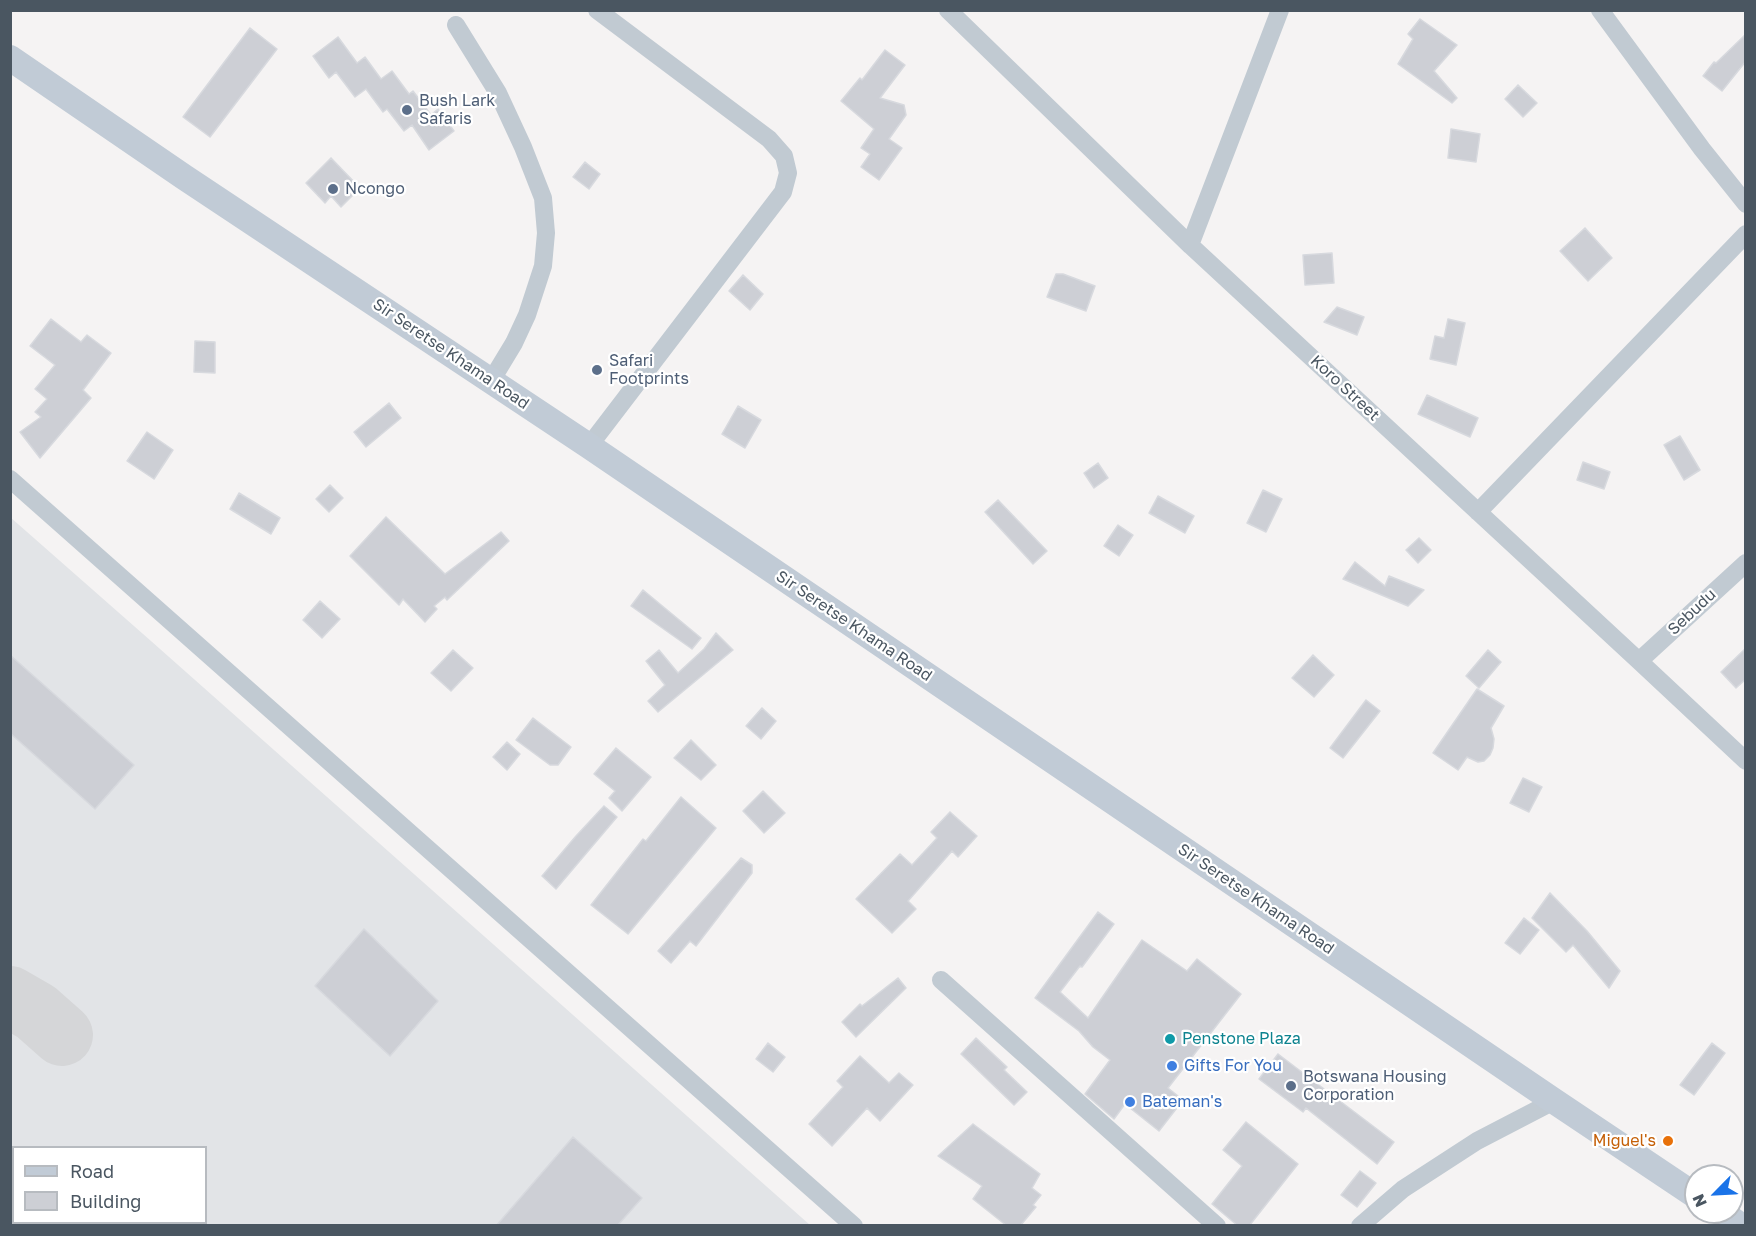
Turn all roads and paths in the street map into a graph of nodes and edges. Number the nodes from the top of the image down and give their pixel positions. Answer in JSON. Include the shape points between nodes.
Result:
{"nodes":[{"id":1,"x":597,"y":10,"type":"edge"},
{"id":2,"x":948,"y":10,"type":"edge"},
{"id":3,"x":1280,"y":10,"type":"edge"},
{"id":4,"x":1600,"y":10,"type":"edge"},
{"id":5,"x":456,"y":25,"type":"dead end"},
{"id":6,"x":10,"y":58,"type":"edge"},
{"id":7,"x":1746,"y":204,"type":"edge"},
{"id":8,"x":1746,"y":234,"type":"edge"},
{"id":9,"x":1190,"y":245,"type":"junction"},
{"id":10,"x":491,"y":381,"type":"junction"},
{"id":11,"x":589,"y":446,"type":"junction"},
{"id":12,"x":10,"y":479,"type":"edge"},
{"id":13,"x":1478,"y":512,"type":"junction"},
{"id":14,"x":1746,"y":563,"type":"edge"},
{"id":15,"x":1639,"y":661,"type":"junction"},
{"id":16,"x":1746,"y":761,"type":"edge"},
{"id":17,"x":941,"y":980,"type":"dead end"},
{"id":18,"x":1554,"y":1101,"type":"junction"},
{"id":19,"x":1684,"y":1188,"type":"edge"},
{"id":20,"x":854,"y":1226,"type":"edge"},
{"id":21,"x":1217,"y":1226,"type":"edge"},
{"id":22,"x":1360,"y":1226,"type":"edge"}],
"edges":[{"from":1,"to":11,"type":"street","via":[[769,140],[784,156],[788,173],[783,192]]},
{"from":2,"to":9,"type":"street","name":"Koro Street"},
{"from":3,"to":9,"type":"street"},
{"from":4,"to":7,"type":"street"},
{"from":5,"to":10,"type":"street","via":[[498,93],[543,198],[543,266],[527,315]]},
{"from":6,"to":10,"type":"main road","name":"Sir Seretse Khama Road"},
{"from":8,"to":13,"type":"street"},
{"from":9,"to":13,"type":"street","name":"Koro Street"},
{"from":10,"to":11,"type":"main road","name":"Sir Seretse Khama Road"},
{"from":11,"to":18,"type":"main road","name":"Sir Seretse Khama Road"},
{"from":12,"to":20,"type":"street"},
{"from":13,"to":15,"type":"street","name":"Koro Street"},
{"from":14,"to":15,"type":"street","name":"Sebudu"},
{"from":15,"to":16,"type":"street","name":"Koro Street"},
{"from":17,"to":21,"type":"street"},
{"from":18,"to":19,"type":"main road","name":"Sir Seretse Khama Road"},
{"from":18,"to":22,"type":"street","via":[[1477,1141],[1404,1189]]}]}
